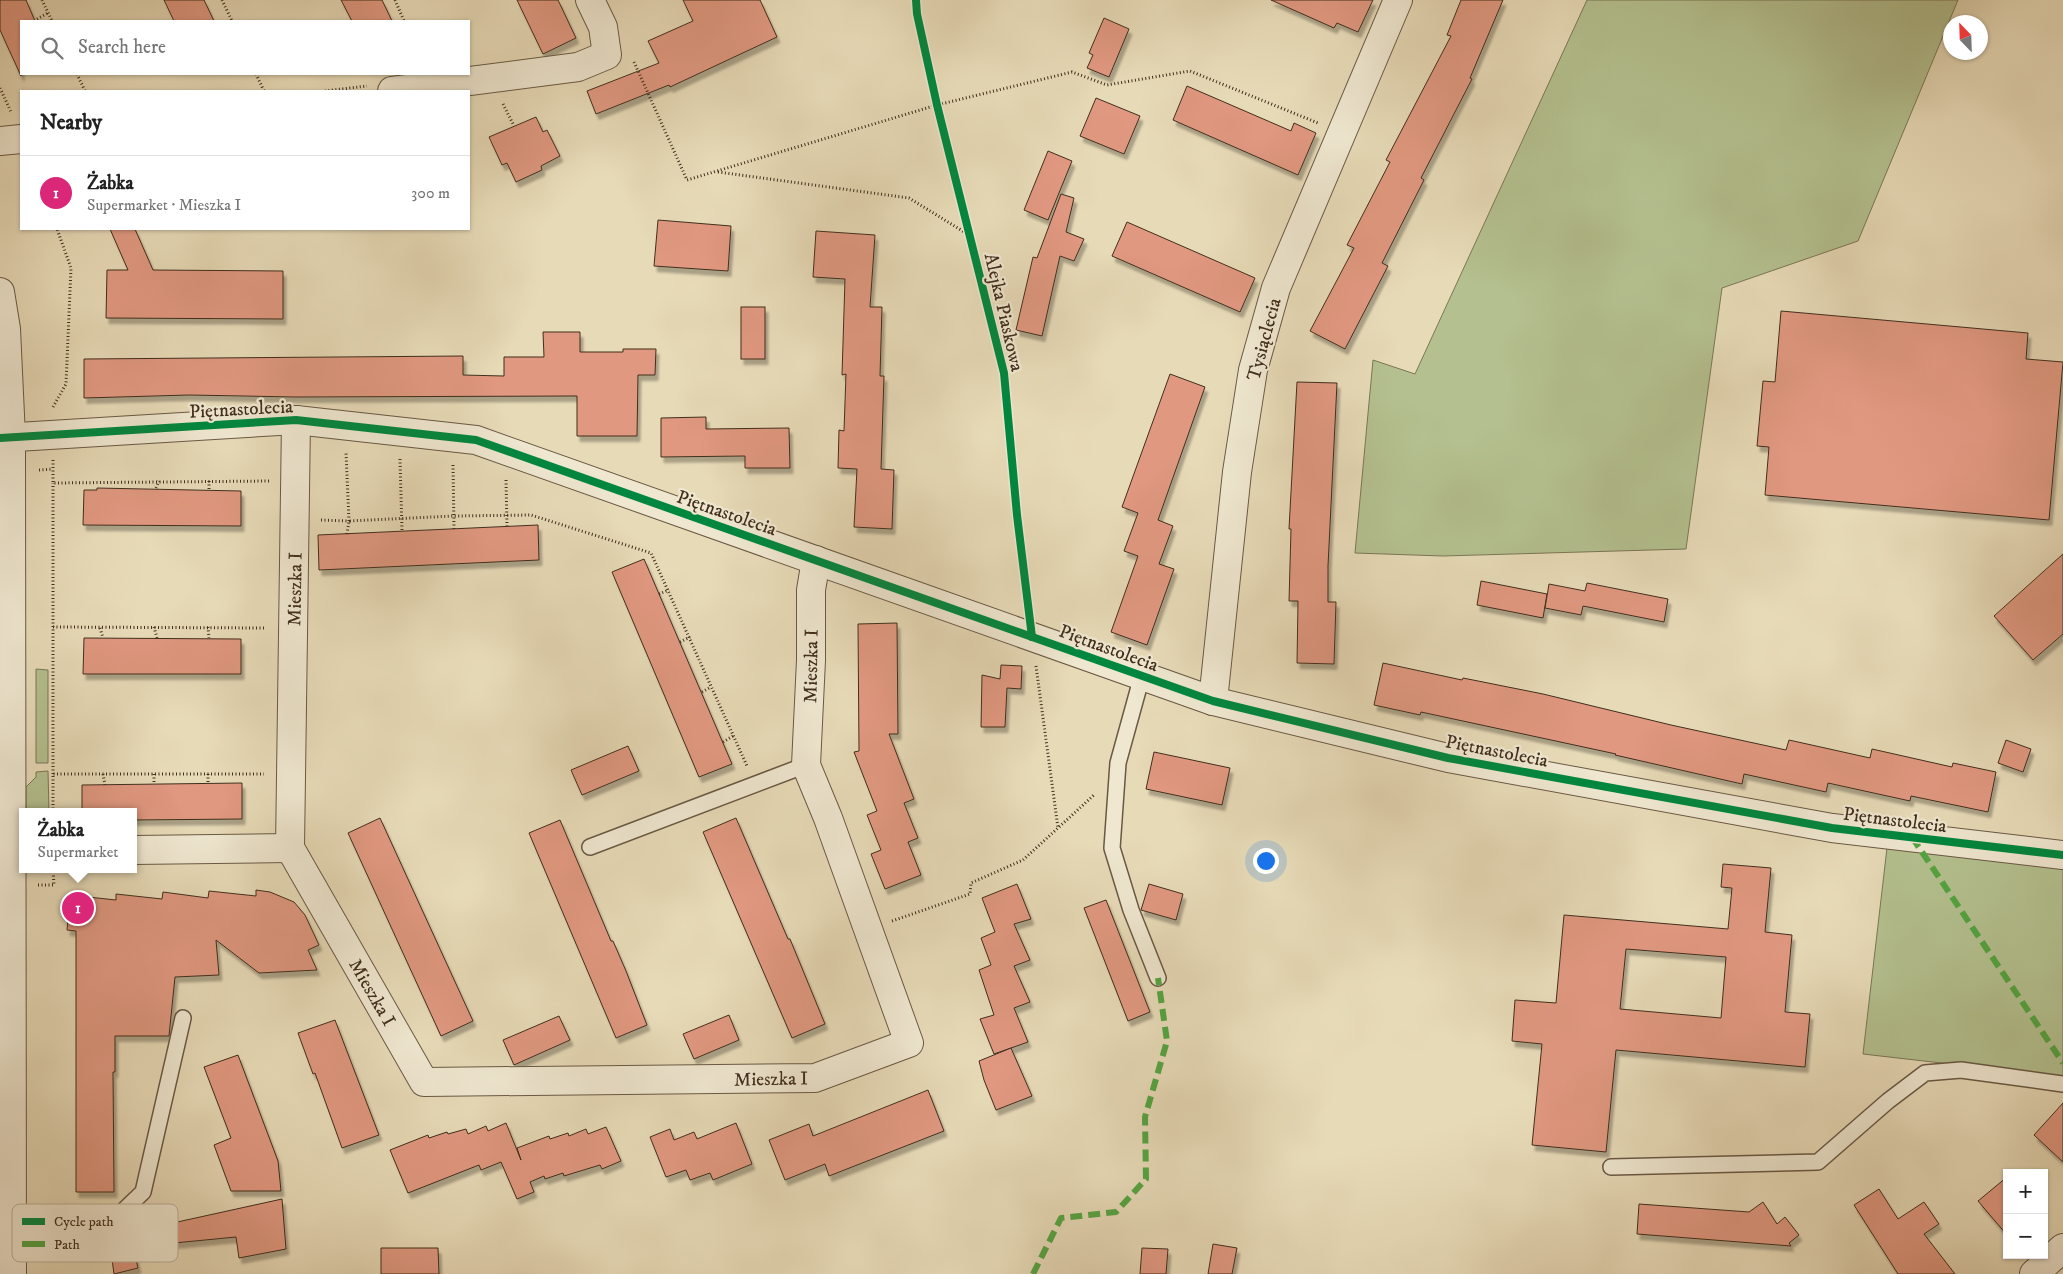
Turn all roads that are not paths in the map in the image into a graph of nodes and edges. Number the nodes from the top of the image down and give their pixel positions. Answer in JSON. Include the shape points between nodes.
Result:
{"nodes":[{"id":1,"x":590,"y":0,"type":"edge"},
{"id":2,"x":1398,"y":0,"type":"edge"},
{"id":3,"x":400,"y":90,"type":"edge"},
{"id":4,"x":20,"y":138,"type":"edge"},
{"id":5,"x":0,"y":141,"type":"edge"},
{"id":6,"x":0,"y":292,"type":"edge"},
{"id":7,"x":296,"y":420,"type":"junction"},
{"id":8,"x":6,"y":438,"type":"edge"},
{"id":9,"x":816,"y":560,"type":"junction"},
{"id":10,"x":1142,"y":676,"type":"junction"},
{"id":11,"x":1213,"y":701,"type":"junction"},
{"id":12,"x":806,"y":765,"type":"junction"},
{"id":13,"x":12,"y":839,"type":"edge"},
{"id":14,"x":590,"y":846,"type":"dead end"},
{"id":15,"x":290,"y":848,"type":"junction"},
{"id":16,"x":137,"y":850,"type":"edge"},
{"id":17,"x":2063,"y":855,"type":"edge"},
{"id":18,"x":6,"y":978,"type":"edge"},
{"id":19,"x":1158,"y":978,"type":"dead end"},
{"id":20,"x":183,"y":1018,"type":"dead end"},
{"id":21,"x":2063,"y":1084,"type":"edge"},
{"id":22,"x":6,"y":1148,"type":"edge"},
{"id":23,"x":1611,"y":1167,"type":"dead end"},
{"id":24,"x":131,"y":1204,"type":"edge"},
{"id":25,"x":12,"y":1227,"type":"joint"},
{"id":26,"x":2063,"y":1248,"type":"edge"},
{"id":27,"x":12,"y":1274,"type":"edge"},
{"id":28,"x":2034,"y":1274,"type":"edge"}],
"edges":[{"from":1,"to":3,"type":"street","via":[[603,27],[607,55],[578,67]]},
{"from":2,"to":11,"type":"street","name":"Tysiąclecia","via":[[1276,288],[1253,370],[1238,472]]},
{"from":4,"to":5,"type":"street"},
{"from":6,"to":8,"type":"street","via":[[6,329]]},
{"from":7,"to":8,"type":"street","name":"Piętnastolecia"},
{"from":7,"to":9,"type":"street","name":"Piętnastolecia","via":[[476,440]]},
{"from":7,"to":15,"type":"street","name":"Mieszka I"},
{"from":8,"to":13,"type":"street"},
{"from":9,"to":10,"type":"street","name":"Piętnastolecia"},
{"from":9,"to":12,"type":"street","name":"Mieszka I","via":[[811,590]]},
{"from":10,"to":11,"type":"street","name":"Piętnastolecia"},
{"from":10,"to":19,"type":"lane","via":[[1118,763],[1112,848],[1131,910]]},
{"from":11,"to":17,"type":"street","name":"Piętnastolecia","via":[[1467,762],[1832,828]]},
{"from":12,"to":14,"type":"lane"},
{"from":12,"to":15,"type":"street","name":"Mieszka I","via":[[909,1043],[815,1078],[424,1082]]},
{"from":13,"to":18,"type":"street"},
{"from":15,"to":16,"type":"street"},
{"from":18,"to":22,"type":"street"},
{"from":20,"to":24,"type":"lane","via":[[144,1192]]},
{"from":21,"to":23,"type":"lane","via":[[1961,1070],[1925,1073],[1818,1162]]},
{"from":22,"to":25,"type":"street"},
{"from":25,"to":27,"type":"street"},
{"from":26,"to":28,"type":"street"}]}
